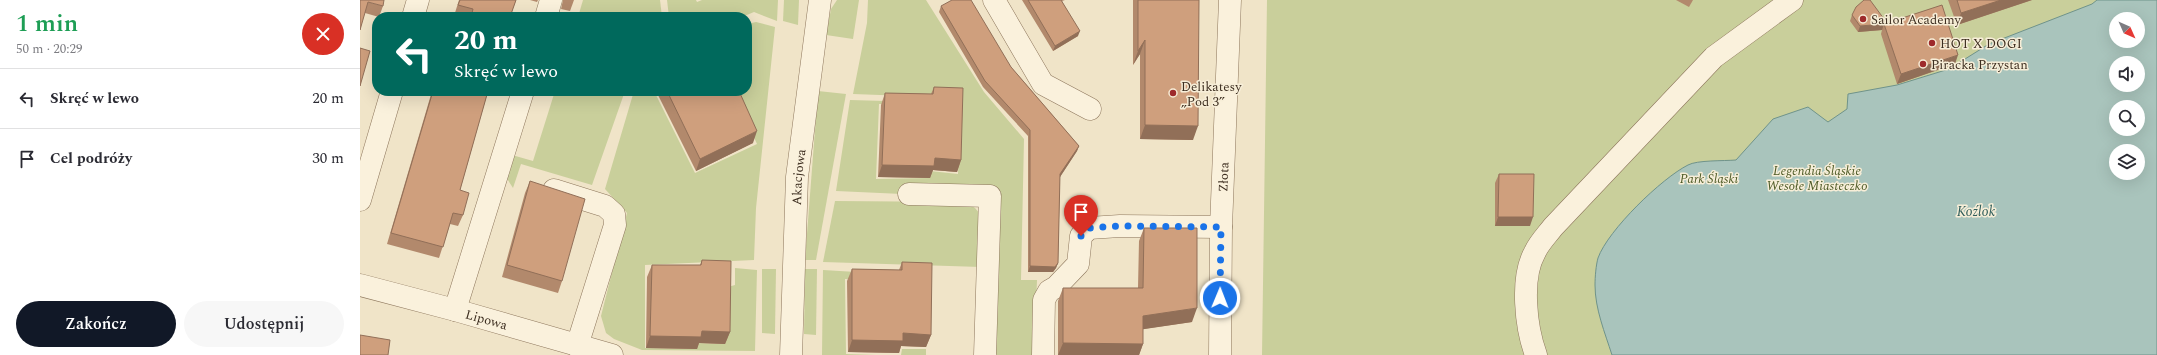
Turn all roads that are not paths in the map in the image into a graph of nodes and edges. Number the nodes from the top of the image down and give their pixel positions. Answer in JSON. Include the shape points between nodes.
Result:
{"nodes":[{"id":1,"x":418,"y":0,"type":"edge"},
{"id":2,"x":551,"y":0,"type":"edge"},
{"id":3,"x":820,"y":0,"type":"edge"},
{"id":4,"x":994,"y":0,"type":"edge"},
{"id":5,"x":1230,"y":0,"type":"edge"},
{"id":6,"x":1792,"y":0,"type":"edge"},
{"id":7,"x":414,"y":12,"type":"edge"},
{"id":8,"x":547,"y":12,"type":"edge"},
{"id":9,"x":391,"y":96,"type":"edge"},
{"id":10,"x":521,"y":96,"type":"edge"},
{"id":11,"x":1090,"y":109,"type":"dead end"},
{"id":12,"x":533,"y":184,"type":"edge"},
{"id":13,"x":909,"y":194,"type":"dead end"},
{"id":14,"x":360,"y":200,"type":"edge"},
{"id":15,"x":1221,"y":227,"type":"junction"},
{"id":16,"x":360,"y":285,"type":"edge"},
{"id":17,"x":455,"y":310,"type":"junction"},
{"id":18,"x":578,"y":346,"type":"junction"},
{"id":19,"x":612,"y":355,"type":"edge"},
{"id":20,"x":791,"y":355,"type":"edge"},
{"id":21,"x":985,"y":355,"type":"edge"},
{"id":22,"x":1043,"y":355,"type":"edge"},
{"id":23,"x":1220,"y":355,"type":"edge"},
{"id":24,"x":1536,"y":355,"type":"edge"}],
"edges":[{"from":1,"to":7,"type":"street"},
{"from":2,"to":8,"type":"street"},
{"from":3,"to":20,"type":"street","name":"Akacjowa","via":[[798,177]]},
{"from":4,"to":11,"type":"street","via":[[1043,84]]},
{"from":5,"to":15,"type":"street","name":"Złota"},
{"from":6,"to":24,"type":"street","via":[[1714,57],[1553,227],[1534,252],[1526,300]]},
{"from":9,"to":14,"type":"street"},
{"from":10,"to":17,"type":"street"},
{"from":12,"to":18,"type":"street","via":[[605,206],[614,214],[615,225]]},
{"from":13,"to":21,"type":"street","via":[[990,196]]},
{"from":15,"to":22,"type":"street","via":[[1089,228],[1081,236],[1078,264],[1049,291],[1044,300]]},
{"from":15,"to":23,"type":"street","name":"Złota"},
{"from":16,"to":17,"type":"street","name":"Lipowa"},
{"from":17,"to":18,"type":"street","name":"Lipowa"},
{"from":18,"to":19,"type":"street","name":"Lipowa"}]}
